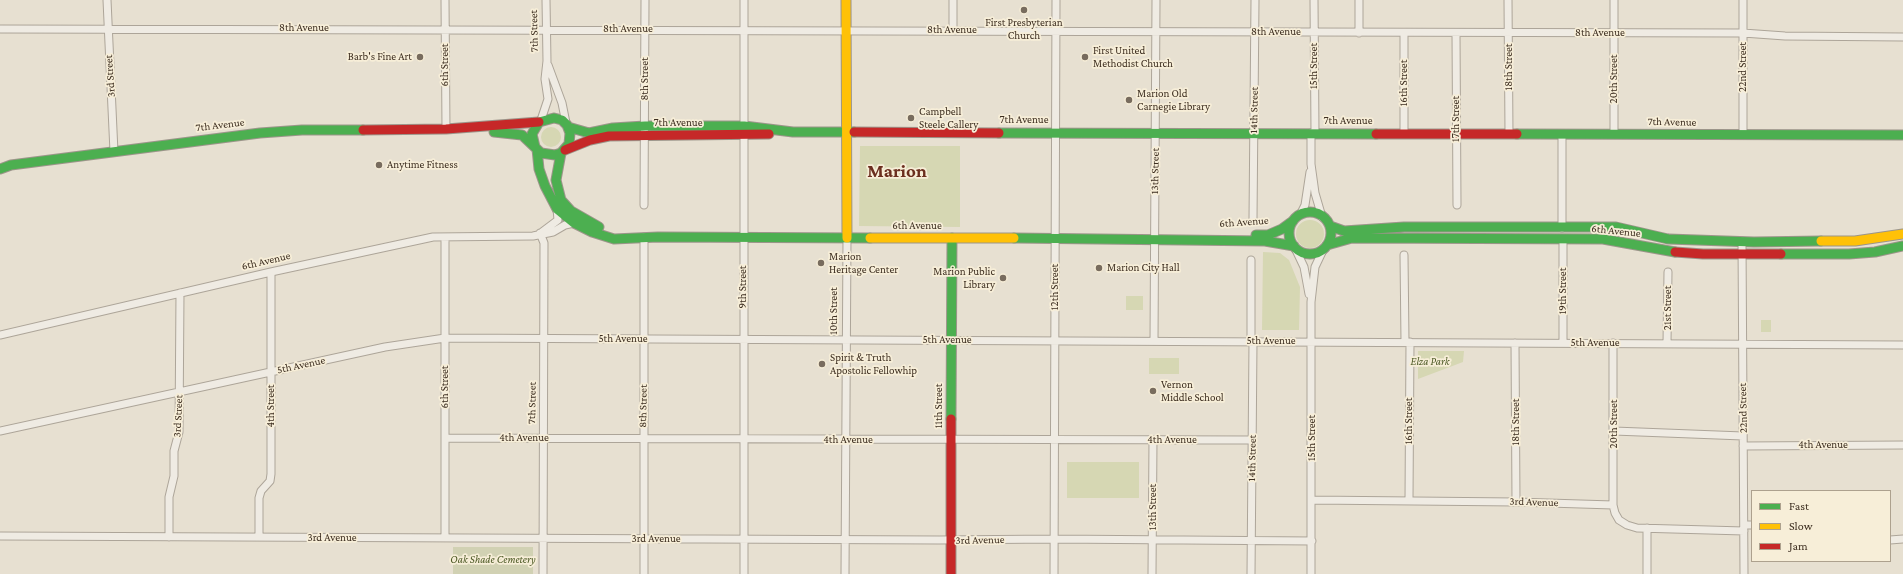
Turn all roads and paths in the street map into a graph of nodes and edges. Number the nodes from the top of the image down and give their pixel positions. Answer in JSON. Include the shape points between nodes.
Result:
{"nodes":[{"id":1,"x":107,"y":0,"type":"edge"},
{"id":2,"x":445,"y":0,"type":"edge"},
{"id":3,"x":546,"y":0,"type":"edge"},
{"id":4,"x":645,"y":0,"type":"edge"},
{"id":5,"x":744,"y":0,"type":"edge"},
{"id":6,"x":846,"y":0,"type":"edge"},
{"id":7,"x":953,"y":0,"type":"edge"},
{"id":8,"x":1056,"y":0,"type":"edge"},
{"id":9,"x":1156,"y":0,"type":"edge"},
{"id":10,"x":1255,"y":0,"type":"edge"},
{"id":11,"x":1314,"y":0,"type":"edge"},
{"id":12,"x":1359,"y":0,"type":"edge"},
{"id":13,"x":1508,"y":0,"type":"edge"},
{"id":14,"x":1614,"y":0,"type":"edge"},
{"id":15,"x":1743,"y":0,"type":"edge"},
{"id":16,"x":0,"y":28,"type":"edge"},
{"id":17,"x":107,"y":28,"type":"junction"},
{"id":18,"x":445,"y":28,"type":"junction"},
{"id":19,"x":545,"y":29,"type":"junction"},
{"id":20,"x":645,"y":29,"type":"junction"},
{"id":21,"x":846,"y":29,"type":"junction"},
{"id":22,"x":744,"y":30,"type":"junction"},
{"id":23,"x":953,"y":30,"type":"junction"},
{"id":24,"x":1056,"y":30,"type":"junction"},
{"id":25,"x":1155,"y":31,"type":"junction"},
{"id":26,"x":1255,"y":32,"type":"junction"},
{"id":27,"x":1314,"y":32,"type":"junction"},
{"id":28,"x":1359,"y":33,"type":"junction"},
{"id":29,"x":1404,"y":33,"type":"junction"},
{"id":30,"x":1456,"y":33,"type":"junction"},
{"id":31,"x":1509,"y":33,"type":"junction"},
{"id":32,"x":1614,"y":33,"type":"junction"},
{"id":33,"x":1743,"y":33,"type":"junction"},
{"id":34,"x":1903,"y":37,"type":"edge"},
{"id":35,"x":547,"y":61,"type":"junction"},
{"id":36,"x":540,"y":121,"type":"junction"},
{"id":37,"x":567,"y":126,"type":"junction"},
{"id":38,"x":446,"y":129,"type":"junction"},
{"id":39,"x":501,"y":129,"type":"junction"},
{"id":40,"x":645,"y":130,"type":"junction"},
{"id":41,"x":744,"y":131,"type":"junction"},
{"id":42,"x":847,"y":132,"type":"junction"},
{"id":43,"x":1055,"y":132,"type":"junction"},
{"id":44,"x":1155,"y":132,"type":"junction"},
{"id":45,"x":1313,"y":132,"type":"junction"},
{"id":46,"x":1254,"y":133,"type":"junction"},
{"id":47,"x":1404,"y":133,"type":"junction"},
{"id":48,"x":1456,"y":133,"type":"junction"},
{"id":49,"x":1509,"y":133,"type":"junction"},
{"id":50,"x":1562,"y":134,"type":"junction"},
{"id":51,"x":1614,"y":134,"type":"junction"},
{"id":52,"x":1743,"y":135,"type":"junction"},
{"id":53,"x":1903,"y":135,"type":"edge"},
{"id":54,"x":536,"y":150,"type":"junction"},
{"id":55,"x":114,"y":152,"type":"junction"},
{"id":56,"x":563,"y":152,"type":"junction"},
{"id":57,"x":1311,"y":164,"type":"junction"},
{"id":58,"x":0,"y":169,"type":"edge"},
{"id":59,"x":644,"y":205,"type":"dead end"},
{"id":60,"x":1457,"y":205,"type":"dead end"},
{"id":61,"x":557,"y":209,"type":"junction"},
{"id":62,"x":1298,"y":217,"type":"junction"},
{"id":63,"x":1322,"y":217,"type":"junction"},
{"id":64,"x":1253,"y":219,"type":"dead end"},
{"id":65,"x":574,"y":223,"type":"junction"},
{"id":66,"x":1330,"y":226,"type":"junction"},
{"id":67,"x":1562,"y":228,"type":"junction"},
{"id":68,"x":540,"y":234,"type":"junction"},
{"id":69,"x":1903,"y":234,"type":"edge"},
{"id":70,"x":445,"y":236,"type":"junction"},
{"id":71,"x":644,"y":237,"type":"junction"},
{"id":72,"x":744,"y":237,"type":"junction"},
{"id":73,"x":847,"y":238,"type":"junction"},
{"id":74,"x":952,"y":238,"type":"junction"},
{"id":75,"x":1055,"y":239,"type":"junction"},
{"id":76,"x":1154,"y":239,"type":"junction"},
{"id":77,"x":1190,"y":239,"type":"junction"},
{"id":78,"x":1563,"y":240,"type":"junction"},
{"id":79,"x":1742,"y":241,"type":"junction"},
{"id":80,"x":1326,"y":246,"type":"junction"},
{"id":81,"x":1903,"y":246,"type":"edge"},
{"id":82,"x":1294,"y":247,"type":"junction"},
{"id":83,"x":1742,"y":254,"type":"junction"},
{"id":84,"x":1404,"y":255,"type":"dead end"},
{"id":85,"x":1252,"y":260,"type":"dead end"},
{"id":86,"x":271,"y":272,"type":"junction"},
{"id":87,"x":1668,"y":272,"type":"dead end"},
{"id":88,"x":180,"y":293,"type":"junction"},
{"id":89,"x":1311,"y":302,"type":"junction"},
{"id":90,"x":0,"y":335,"type":"edge"},
{"id":91,"x":445,"y":338,"type":"junction"},
{"id":92,"x":544,"y":338,"type":"junction"},
{"id":93,"x":644,"y":339,"type":"junction"},
{"id":94,"x":743,"y":340,"type":"junction"},
{"id":95,"x":952,"y":340,"type":"junction"},
{"id":96,"x":846,"y":341,"type":"junction"},
{"id":97,"x":1054,"y":341,"type":"junction"},
{"id":98,"x":1154,"y":341,"type":"junction"},
{"id":99,"x":1312,"y":341,"type":"junction"},
{"id":100,"x":1252,"y":342,"type":"junction"},
{"id":101,"x":1407,"y":342,"type":"junction"},
{"id":102,"x":1515,"y":343,"type":"junction"},
{"id":103,"x":1563,"y":343,"type":"junction"},
{"id":104,"x":1613,"y":343,"type":"junction"},
{"id":105,"x":1668,"y":343,"type":"junction"},
{"id":106,"x":1742,"y":344,"type":"junction"},
{"id":107,"x":1903,"y":345,"type":"edge"},
{"id":108,"x":271,"y":372,"type":"junction"},
{"id":109,"x":180,"y":392,"type":"junction"},
{"id":110,"x":0,"y":431,"type":"edge"},
{"id":111,"x":1614,"y":431,"type":"junction"},
{"id":112,"x":1743,"y":436,"type":"junction"},
{"id":113,"x":445,"y":438,"type":"junction"},
{"id":114,"x":543,"y":438,"type":"junction"},
{"id":115,"x":642,"y":439,"type":"junction"},
{"id":116,"x":743,"y":439,"type":"junction"},
{"id":117,"x":1054,"y":439,"type":"junction"},
{"id":118,"x":846,"y":440,"type":"junction"},
{"id":119,"x":951,"y":440,"type":"junction"},
{"id":120,"x":1153,"y":440,"type":"junction"},
{"id":121,"x":1252,"y":440,"type":"junction"},
{"id":122,"x":1903,"y":445,"type":"edge"},
{"id":123,"x":1743,"y":446,"type":"junction"},
{"id":124,"x":1312,"y":500,"type":"junction"},
{"id":125,"x":1409,"y":500,"type":"junction"},
{"id":126,"x":1516,"y":502,"type":"junction"},
{"id":127,"x":1613,"y":504,"type":"junction"},
{"id":128,"x":1751,"y":525,"type":"edge"},
{"id":129,"x":1647,"y":528,"type":"junction"},
{"id":130,"x":1744,"y":528,"type":"junction"},
{"id":131,"x":0,"y":536,"type":"edge"},
{"id":132,"x":169,"y":537,"type":"junction"},
{"id":133,"x":259,"y":537,"type":"junction"},
{"id":134,"x":445,"y":538,"type":"junction"},
{"id":135,"x":543,"y":538,"type":"junction"},
{"id":136,"x":643,"y":539,"type":"junction"},
{"id":137,"x":744,"y":539,"type":"junction"},
{"id":138,"x":846,"y":539,"type":"junction"},
{"id":139,"x":1054,"y":539,"type":"junction"},
{"id":140,"x":951,"y":540,"type":"junction"},
{"id":141,"x":1153,"y":540,"type":"junction"},
{"id":142,"x":1251,"y":540,"type":"junction"},
{"id":143,"x":1891,"y":540,"type":"edge"},
{"id":144,"x":1903,"y":540,"type":"edge"},
{"id":145,"x":1312,"y":541,"type":"junction"},
{"id":146,"x":543,"y":574,"type":"edge"},
{"id":147,"x":644,"y":574,"type":"edge"},
{"id":148,"x":744,"y":574,"type":"edge"},
{"id":149,"x":845,"y":574,"type":"edge"},
{"id":150,"x":951,"y":574,"type":"edge"},
{"id":151,"x":1054,"y":574,"type":"edge"},
{"id":152,"x":1152,"y":574,"type":"edge"},
{"id":153,"x":1251,"y":574,"type":"edge"},
{"id":154,"x":1311,"y":574,"type":"edge"},
{"id":155,"x":1647,"y":574,"type":"edge"},
{"id":156,"x":1744,"y":574,"type":"edge"}],
"edges":[{"from":1,"to":17,"type":"street","name":"3rd Street"},
{"from":2,"to":18,"type":"street","name":"6th Street"},
{"from":3,"to":19,"type":"street","name":"7th Street"},
{"from":4,"to":20,"type":"street","name":"8th Street"},
{"from":5,"to":22,"type":"street","name":"9th Street"},
{"from":6,"to":21,"type":"main road","name":"10th Street"},
{"from":7,"to":23,"type":"street"},
{"from":8,"to":24,"type":"street","name":"12th Street"},
{"from":9,"to":25,"type":"street","name":"13th Street"},
{"from":10,"to":26,"type":"street","name":"14th Street"},
{"from":11,"to":27,"type":"street","name":"15th Street"},
{"from":12,"to":28,"type":"street"},
{"from":13,"to":31,"type":"street","name":"18th Street"},
{"from":14,"to":32,"type":"street","name":"20th Street"},
{"from":15,"to":33,"type":"street","name":"22nd Street"},
{"from":16,"to":17,"type":"street","name":"8th Avenue"},
{"from":17,"to":18,"type":"street","name":"8th Avenue"},
{"from":17,"to":55,"type":"street","name":"3rd Street"},
{"from":18,"to":19,"type":"street","name":"8th Avenue"},
{"from":18,"to":38,"type":"street","name":"6th Street"},
{"from":19,"to":20,"type":"street","name":"8th Avenue"},
{"from":19,"to":35,"type":"street","name":"7th Street"},
{"from":20,"to":22,"type":"street","name":"8th Avenue"},
{"from":20,"to":40,"type":"street","name":"8th Street"},
{"from":21,"to":22,"type":"street","name":"8th Avenue"},
{"from":21,"to":23,"type":"street","name":"8th Avenue"},
{"from":21,"to":42,"type":"main road","name":"10th Street"},
{"from":22,"to":41,"type":"street","name":"9th Street"},
{"from":23,"to":24,"type":"street","name":"8th Avenue"},
{"from":24,"to":25,"type":"street","name":"8th Avenue"},
{"from":24,"to":43,"type":"street","name":"12th Street"},
{"from":25,"to":26,"type":"street","name":"8th Avenue"},
{"from":25,"to":44,"type":"street","name":"13th Street"},
{"from":26,"to":27,"type":"street","name":"8th Avenue"},
{"from":26,"to":46,"type":"street","name":"14th Street"},
{"from":27,"to":28,"type":"street","name":"8th Avenue"},
{"from":27,"to":45,"type":"street","name":"15th Street"},
{"from":28,"to":29,"type":"street","name":"8th Avenue"},
{"from":29,"to":30,"type":"street","name":"8th Avenue"},
{"from":29,"to":47,"type":"street","name":"16th Street"},
{"from":30,"to":31,"type":"street","name":"8th Avenue"},
{"from":30,"to":48,"type":"street","name":"17th Street"},
{"from":31,"to":32,"type":"street","name":"8th Avenue"},
{"from":31,"to":49,"type":"street","name":"18th Street"},
{"from":32,"to":33,"type":"street","name":"8th Avenue"},
{"from":32,"to":51,"type":"street","name":"20th Street"},
{"from":33,"to":34,"type":"street","name":"8th Avenue"},
{"from":33,"to":52,"type":"street","name":"22nd Street"},
{"from":35,"to":36,"type":"street","name":"7th Street","via":[[545,80],[548,99]]},
{"from":35,"to":37,"type":"street","name":"7th Street"},
{"from":36,"to":37,"type":"main road","via":[[554,118]]},
{"from":36,"to":39,"type":"main road"},
{"from":36,"to":54,"type":"main road","via":[[532,134]]},
{"from":37,"to":40,"type":"main road","name":"7th Avenue","via":[[589,132],[617,127]]},
{"from":37,"to":56,"type":"main road","via":[[571,137]]},
{"from":38,"to":39,"type":"main road","name":"7th Avenue"},
{"from":38,"to":55,"type":"main road","name":"7th Avenue","via":[[299,130]]},
{"from":39,"to":54,"type":"main road"},
{"from":40,"to":41,"type":"main road","name":"7th Avenue"},
{"from":40,"to":56,"type":"main road","name":"7th Avenue","via":[[600,137]]},
{"from":40,"to":59,"type":"street","name":"8th Street"},
{"from":41,"to":42,"type":"main road","name":"7th Avenue"},
{"from":41,"to":72,"type":"street","name":"9th Street"},
{"from":42,"to":43,"type":"main road","name":"7th Avenue"},
{"from":42,"to":73,"type":"main road","name":"10th Street"},
{"from":43,"to":44,"type":"main road","name":"7th Avenue"},
{"from":43,"to":75,"type":"street","name":"12th Street"},
{"from":44,"to":46,"type":"main road","name":"7th Avenue"},
{"from":44,"to":76,"type":"street","name":"13th Street"},
{"from":45,"to":46,"type":"main road","name":"7th Avenue"},
{"from":45,"to":47,"type":"main road","name":"7th Avenue"},
{"from":45,"to":57,"type":"street","name":"15th Street"},
{"from":46,"to":64,"type":"street","name":"14th Street"},
{"from":47,"to":48,"type":"main road","name":"7th Avenue"},
{"from":48,"to":49,"type":"main road","name":"7th Avenue"},
{"from":48,"to":60,"type":"street","name":"17th Street"},
{"from":49,"to":50,"type":"main road","name":"7th Avenue"},
{"from":50,"to":51,"type":"main road","name":"7th Avenue"},
{"from":50,"to":67,"type":"street"},
{"from":51,"to":52,"type":"main road","name":"7th Avenue"},
{"from":52,"to":53,"type":"main road","name":"7th Avenue"},
{"from":54,"to":56,"type":"main road","via":[[550,156]]},
{"from":54,"to":61,"type":"main road","via":[[545,186]]},
{"from":55,"to":58,"type":"main road","name":"7th Avenue","via":[[11,165]]},
{"from":56,"to":71,"type":"main road","name":"6th Avenue","via":[[557,169],[556,187],[561,200],[571,211],[607,230]]},
{"from":57,"to":62,"type":"street","name":"15th Street","via":[[1305,205]]},
{"from":57,"to":63,"type":"street","name":"15th Street","via":[[1315,194]]},
{"from":61,"to":65,"type":"main road"},
{"from":61,"to":68,"type":"street","name":"6th Avenue","via":[[558,220]]},
{"from":62,"to":63,"type":"main road","via":[[1309,212]]},
{"from":62,"to":77,"type":"main road","name":"6th Avenue","via":[[1282,229],[1268,235]]},
{"from":62,"to":82,"type":"main road","via":[[1290,231]]},
{"from":63,"to":66,"type":"main road"},
{"from":65,"to":68,"type":"street","name":"6th Avenue","via":[[553,232]]},
{"from":65,"to":71,"type":"main road","name":"6th Avenue","via":[[614,239]]},
{"from":66,"to":67,"type":"main road","name":"6th Avenue","via":[[1344,231],[1404,227]]},
{"from":66,"to":80,"type":"main road","via":[[1331,234]]},
{"from":67,"to":79,"type":"main road","name":"6th Avenue","via":[[1616,227],[1668,239]]},
{"from":68,"to":70,"type":"street","name":"6th Avenue","via":[[520,237]]},
{"from":68,"to":92,"type":"street","name":"7th Street","via":[[544,243]]},
{"from":69,"to":79,"type":"main road","name":"6th Avenue","via":[[1855,241]]},
{"from":70,"to":86,"type":"street","name":"6th Avenue","via":[[377,248]]},
{"from":70,"to":91,"type":"street","name":"6th Street"},
{"from":71,"to":72,"type":"main road","name":"6th Avenue"},
{"from":71,"to":93,"type":"street","name":"8th Street"},
{"from":72,"to":73,"type":"main road","name":"6th Avenue"},
{"from":72,"to":94,"type":"street","name":"9th Street"},
{"from":73,"to":74,"type":"main road","name":"6th Avenue"},
{"from":73,"to":96,"type":"street","name":"10th Street"},
{"from":74,"to":75,"type":"main road","name":"6th Avenue"},
{"from":74,"to":95,"type":"main road","name":"11th Street"},
{"from":75,"to":76,"type":"main road","name":"6th Avenue"},
{"from":75,"to":97,"type":"street","name":"12th Street"},
{"from":76,"to":77,"type":"main road","name":"6th Avenue"},
{"from":76,"to":98,"type":"street","name":"13th Street"},
{"from":77,"to":82,"type":"main road","name":"6th Avenue","via":[[1278,242]]},
{"from":78,"to":80,"type":"main road","name":"6th Avenue","via":[[1352,238]]},
{"from":78,"to":83,"type":"main road","name":"6th Avenue","via":[[1603,239],[1668,251]]},
{"from":78,"to":103,"type":"street","name":"19th Street"},
{"from":79,"to":83,"type":"street","name":"22nd Street"},
{"from":80,"to":82,"type":"main road","via":[[1312,254]]},
{"from":80,"to":89,"type":"street","name":"15th Street","via":[[1314,266]]},
{"from":81,"to":83,"type":"main road","name":"6th Avenue","via":[[1849,254]]},
{"from":82,"to":89,"type":"street","name":"15th Street","via":[[1304,267]]},
{"from":83,"to":106,"type":"street","name":"22nd Street"},
{"from":84,"to":101,"type":"street","name":"16th Street"},
{"from":85,"to":100,"type":"street","name":"14th Street"},
{"from":86,"to":88,"type":"street","name":"6th Avenue"},
{"from":86,"to":108,"type":"street","name":"4th Street"},
{"from":87,"to":105,"type":"street","name":"21st Street"},
{"from":88,"to":90,"type":"street","name":"6th Avenue"},
{"from":88,"to":109,"type":"street","name":"3rd Street"},
{"from":89,"to":99,"type":"street","name":"15th Street"},
{"from":91,"to":92,"type":"street","name":"5th Avenue"},
{"from":91,"to":108,"type":"street","name":"5th Avenue","via":[[385,347]]},
{"from":91,"to":113,"type":"street","name":"6th Street"},
{"from":92,"to":93,"type":"street","name":"5th Avenue"},
{"from":92,"to":114,"type":"street","name":"7th Street"},
{"from":93,"to":94,"type":"street","name":"5th Avenue"},
{"from":93,"to":115,"type":"street","name":"8th Street"},
{"from":94,"to":96,"type":"street","name":"5th Avenue"},
{"from":94,"to":116,"type":"street","name":"9th Street"},
{"from":95,"to":96,"type":"street","name":"5th Avenue"},
{"from":95,"to":97,"type":"street","name":"5th Avenue"},
{"from":95,"to":119,"type":"main road","name":"11th Street"},
{"from":96,"to":118,"type":"street","name":"10th Street"},
{"from":97,"to":98,"type":"street","name":"5th Avenue"},
{"from":97,"to":117,"type":"street","name":"12th Street"},
{"from":98,"to":100,"type":"street","name":"5th Avenue"},
{"from":99,"to":100,"type":"street","name":"5th Avenue"},
{"from":99,"to":101,"type":"street","name":"5th Avenue"},
{"from":99,"to":124,"type":"street","name":"15th Street"},
{"from":100,"to":121,"type":"street","name":"14th Street"},
{"from":101,"to":102,"type":"street","name":"5th Avenue"},
{"from":101,"to":125,"type":"street","name":"16th Street"},
{"from":102,"to":103,"type":"street","name":"5th Avenue"},
{"from":102,"to":126,"type":"street","name":"18th Street"},
{"from":103,"to":104,"type":"street","name":"5th Avenue"},
{"from":104,"to":105,"type":"street","name":"5th Avenue"},
{"from":104,"to":111,"type":"street","name":"20th Street"},
{"from":105,"to":106,"type":"street","name":"5th Avenue"},
{"from":106,"to":107,"type":"street","name":"5th Avenue"},
{"from":106,"to":112,"type":"street","name":"22nd Street"},
{"from":108,"to":109,"type":"street","name":"5th Avenue"},
{"from":108,"to":133,"type":"street","name":"4th Street","via":[[271,474],[259,498]]},
{"from":109,"to":110,"type":"street","name":"5th Avenue"},
{"from":109,"to":132,"type":"street","name":"3rd Street","via":[[180,432],[174,451],[174,476],[169,497]]},
{"from":111,"to":112,"type":"street"},
{"from":111,"to":127,"type":"street","name":"20th Street"},
{"from":112,"to":123,"type":"street","name":"22nd Street"},
{"from":113,"to":114,"type":"street","name":"4th Avenue"},
{"from":113,"to":134,"type":"street","name":"6th Street"},
{"from":114,"to":115,"type":"street","name":"4th Avenue"},
{"from":114,"to":135,"type":"street","name":"7th Street"},
{"from":115,"to":116,"type":"street","name":"4th Avenue"},
{"from":115,"to":136,"type":"street","name":"8th Street"},
{"from":116,"to":118,"type":"street","name":"4th Avenue"},
{"from":116,"to":137,"type":"street","name":"9th Street"},
{"from":117,"to":119,"type":"street","name":"4th Avenue"},
{"from":117,"to":120,"type":"street","name":"4th Avenue"},
{"from":117,"to":139,"type":"street","name":"12th Street"},
{"from":118,"to":119,"type":"street","name":"4th Avenue"},
{"from":118,"to":138,"type":"street","name":"10th Street"},
{"from":119,"to":140,"type":"main road","name":"11th Street"},
{"from":120,"to":121,"type":"street","name":"4th Avenue"},
{"from":120,"to":141,"type":"street","name":"13th Street"},
{"from":121,"to":142,"type":"street","name":"14th Street"},
{"from":122,"to":123,"type":"street","name":"4th Avenue"},
{"from":123,"to":130,"type":"street","name":"22nd Street"},
{"from":124,"to":125,"type":"street","name":"3rd Avenue"},
{"from":124,"to":145,"type":"street","name":"15th Street"},
{"from":125,"to":126,"type":"street","name":"3rd Avenue"},
{"from":126,"to":127,"type":"street","name":"3rd Avenue"},
{"from":127,"to":129,"type":"street","via":[[1619,520],[1627,525]]},
{"from":128,"to":130,"type":"street"},
{"from":129,"to":130,"type":"street"},
{"from":129,"to":155,"type":"street"},
{"from":130,"to":156,"type":"street","name":"22nd Street"},
{"from":131,"to":132,"type":"street","name":"3rd Avenue"},
{"from":132,"to":133,"type":"street","name":"3rd Avenue"},
{"from":133,"to":134,"type":"street","name":"3rd Avenue"},
{"from":134,"to":135,"type":"street","name":"3rd Avenue"},
{"from":135,"to":136,"type":"street","name":"3rd Avenue"},
{"from":135,"to":146,"type":"street","name":"7th Street"},
{"from":136,"to":137,"type":"street","name":"3rd Avenue"},
{"from":136,"to":147,"type":"street","name":"8th Street"},
{"from":137,"to":138,"type":"street","name":"3rd Avenue"},
{"from":137,"to":148,"type":"street","name":"9th Street"},
{"from":138,"to":140,"type":"street","name":"3rd Avenue"},
{"from":138,"to":149,"type":"street","name":"10th Street"},
{"from":139,"to":140,"type":"street","name":"3rd Avenue"},
{"from":139,"to":141,"type":"street","name":"3rd Avenue"},
{"from":139,"to":151,"type":"street","name":"12th Street"},
{"from":140,"to":150,"type":"main road","name":"11th Street"},
{"from":141,"to":142,"type":"street","name":"3rd Avenue"},
{"from":141,"to":152,"type":"street","name":"13th Street"},
{"from":142,"to":145,"type":"street","name":"3rd Avenue"},
{"from":142,"to":153,"type":"street","name":"14th Street"},
{"from":143,"to":144,"type":"street"},
{"from":145,"to":154,"type":"street","name":"15th Street"}]}
